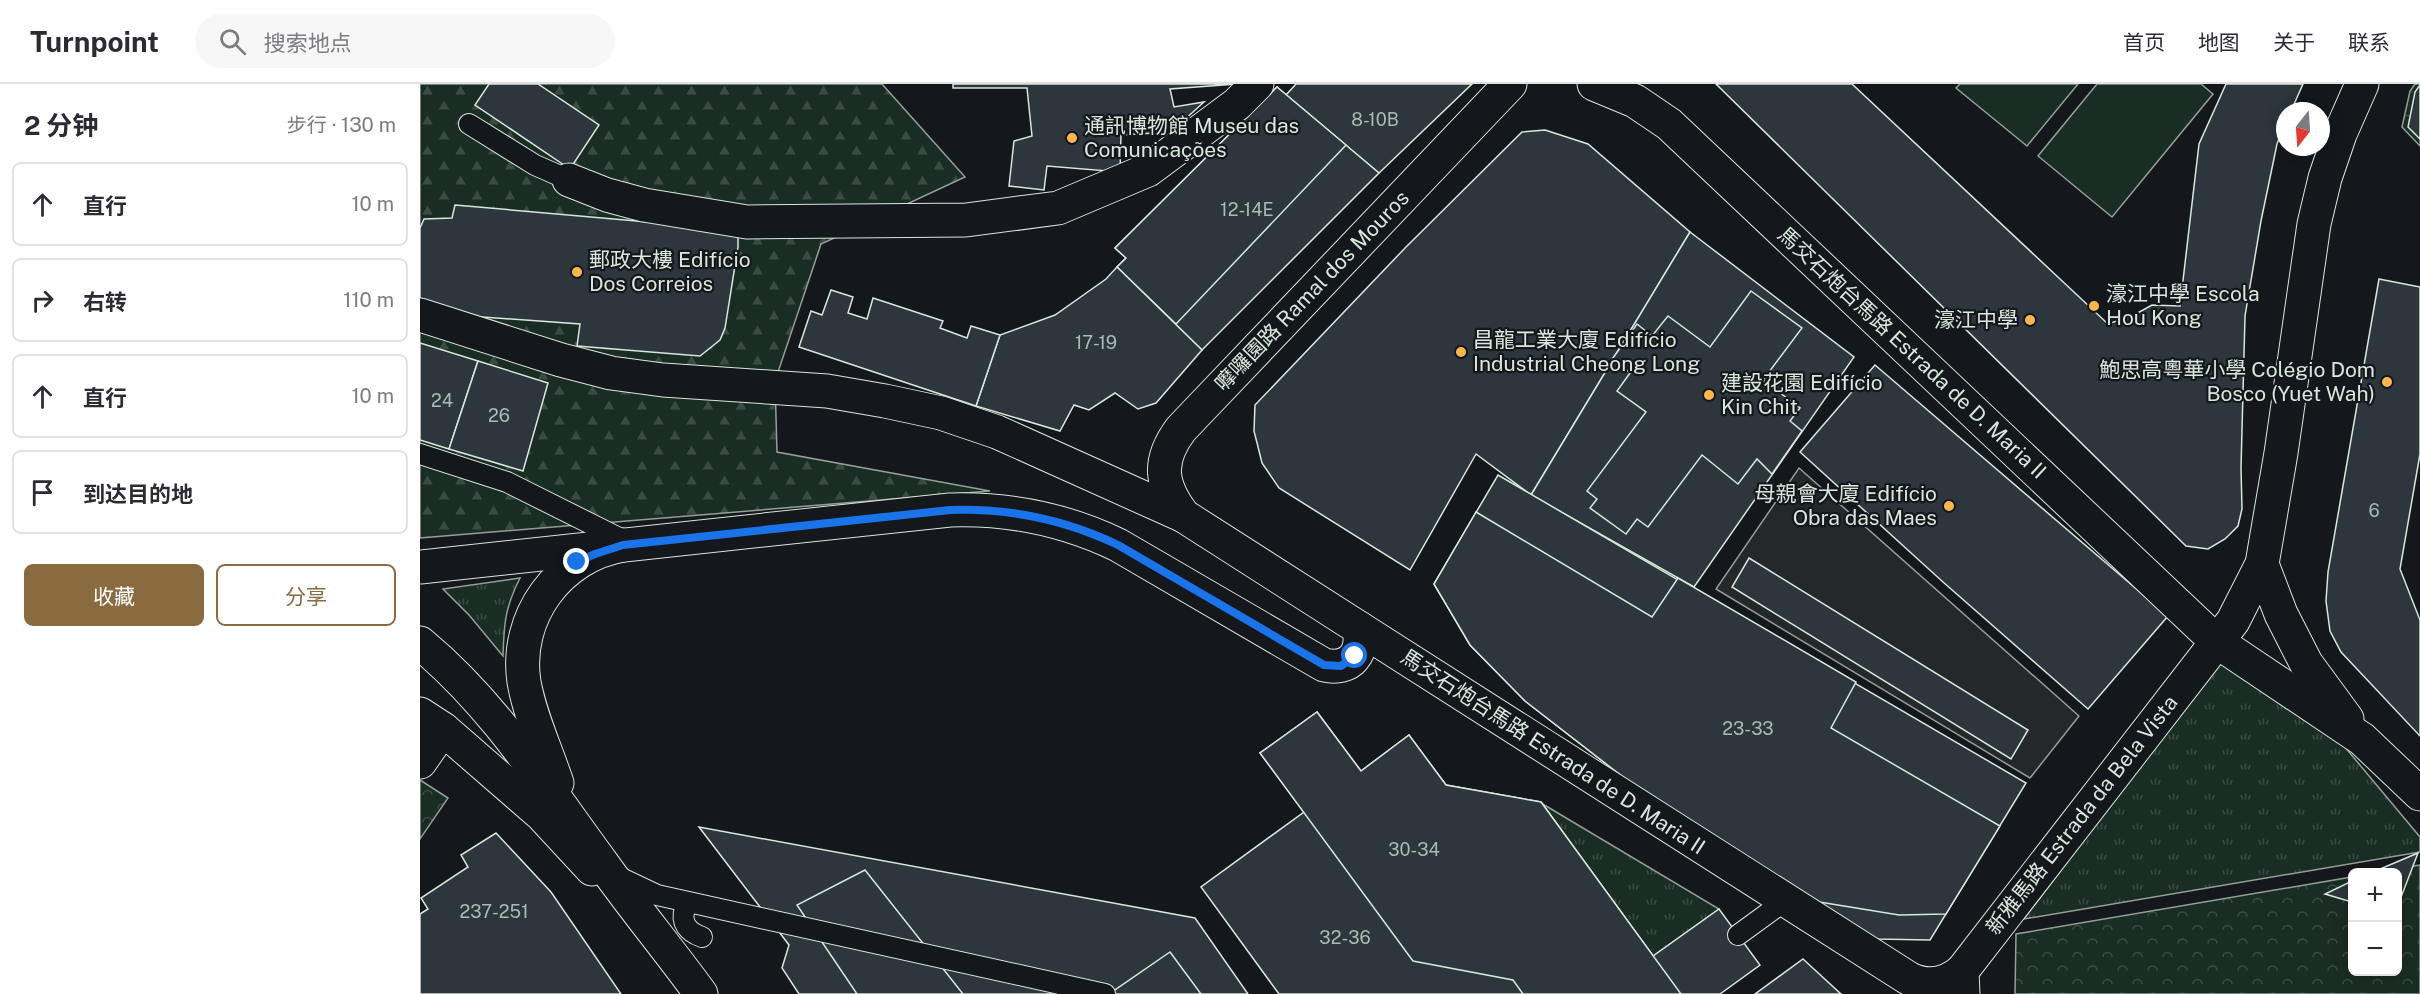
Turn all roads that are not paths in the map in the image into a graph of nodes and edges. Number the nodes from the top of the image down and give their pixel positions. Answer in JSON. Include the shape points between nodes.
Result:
{"nodes":[{"id":1,"x":1257,"y":84,"type":"edge"},
{"id":2,"x":1510,"y":84,"type":"edge"},
{"id":3,"x":1594,"y":84,"type":"edge"},
{"id":4,"x":2362,"y":84,"type":"edge"},
{"id":5,"x":470,"y":124,"type":"dead end"},
{"id":6,"x":569,"y":180,"type":"joint"},
{"id":7,"x":420,"y":315,"type":"edge"},
{"id":8,"x":420,"y":454,"type":"edge"},
{"id":9,"x":1184,"y":516,"type":"junction"},
{"id":10,"x":628,"y":545,"type":"junction"},
{"id":11,"x":2262,"y":564,"type":"junction"},
{"id":12,"x":420,"y":567,"type":"edge"},
{"id":13,"x":1359,"y":628,"type":"junction"},
{"id":14,"x":2216,"y":641,"type":"junction"},
{"id":15,"x":420,"y":643,"type":"edge"},
{"id":16,"x":431,"y":722,"type":"edge"},
{"id":17,"x":2362,"y":739,"type":"junction"},
{"id":18,"x":420,"y":762,"type":"edge"},
{"id":19,"x":2420,"y":794,"type":"edge"},
{"id":20,"x":567,"y":813,"type":"junction"},
{"id":21,"x":603,"y":864,"type":"junction"},
{"id":22,"x":1786,"y":900,"type":"junction"},
{"id":23,"x":692,"y":903,"type":"junction"},
{"id":24,"x":1738,"y":935,"type":"dead end"},
{"id":25,"x":702,"y":937,"type":"dead end"},
{"id":26,"x":675,"y":958,"type":"junction"},
{"id":27,"x":1963,"y":982,"type":"edge"},
{"id":28,"x":701,"y":994,"type":"edge"},
{"id":29,"x":1105,"y":994,"type":"edge"}],
"edges":[{"from":1,"to":6,"type":"main road","via":[[1237,104],[1148,170],[1058,208],[966,220],[747,222],[644,205]]},
{"from":2,"to":9,"type":"main road","name":"嚤囉園路 Ramal dos Mouros","via":[[1180,429],[1169,444],[1164,463],[1172,501]]},
{"from":3,"to":14,"type":"main road","name":"馬交石炮台馬路 Estrada de D. Maria II","via":[[1635,101],[1669,124]]},
{"from":4,"to":11,"type":"main road","via":[[2336,145],[2314,224]]},
{"from":5,"to":6,"type":"lane","via":[[535,165]]},
{"from":7,"to":9,"type":"main road","name":"馬交石炮台馬路 Estrada de D. Maria II","via":[[611,373],[827,392],[941,413],[997,432]]},
{"from":8,"to":10,"type":"lane","via":[[507,482]]},
{"from":9,"to":13,"type":"main road","name":"馬交石炮台馬路 Estrada de D. Maria II"},
{"from":10,"to":12,"type":"main road"},
{"from":10,"to":13,"type":"main road","via":[[950,510],[999,510],[1049,519],[1111,542],[1324,665],[1341,666],[1355,656],[1360,648]]},
{"from":10,"to":20,"type":"main road","via":[[586,558],[561,575],[542,597],[524,644],[526,693]]},
{"from":11,"to":14,"type":"main road","name":"新雅馬路 Estrada da Bela Vista","via":[[2232,621]]},
{"from":11,"to":17,"type":"main road","via":[[2306,663]]},
{"from":13,"to":22,"type":"main road","name":"馬交石炮台馬路 Estrada de D. Maria II"},
{"from":14,"to":17,"type":"main road","name":"馬交石炮台馬路 Estrada de D. Maria II"},
{"from":14,"to":27,"type":"main road","name":"新雅馬路 Estrada da Bela Vista"},
{"from":15,"to":20,"type":"main road","via":[[480,700]]},
{"from":16,"to":18,"type":"main road"},
{"from":16,"to":26,"type":"main road","via":[[542,814]]},
{"from":17,"to":19,"type":"main road"},
{"from":20,"to":21,"type":"main road"},
{"from":21,"to":23,"type":"lane","via":[[639,888]]},
{"from":21,"to":26,"type":"main road"},
{"from":22,"to":24,"type":"lane"},
{"from":22,"to":27,"type":"main road","name":"馬交石炮台馬路 Estrada de D. Maria II","via":[[1915,981]]},
{"from":23,"to":25,"type":"lane","via":[[685,908],[683,921]]},
{"from":23,"to":29,"type":"lane"},
{"from":26,"to":28,"type":"main road"}]}
